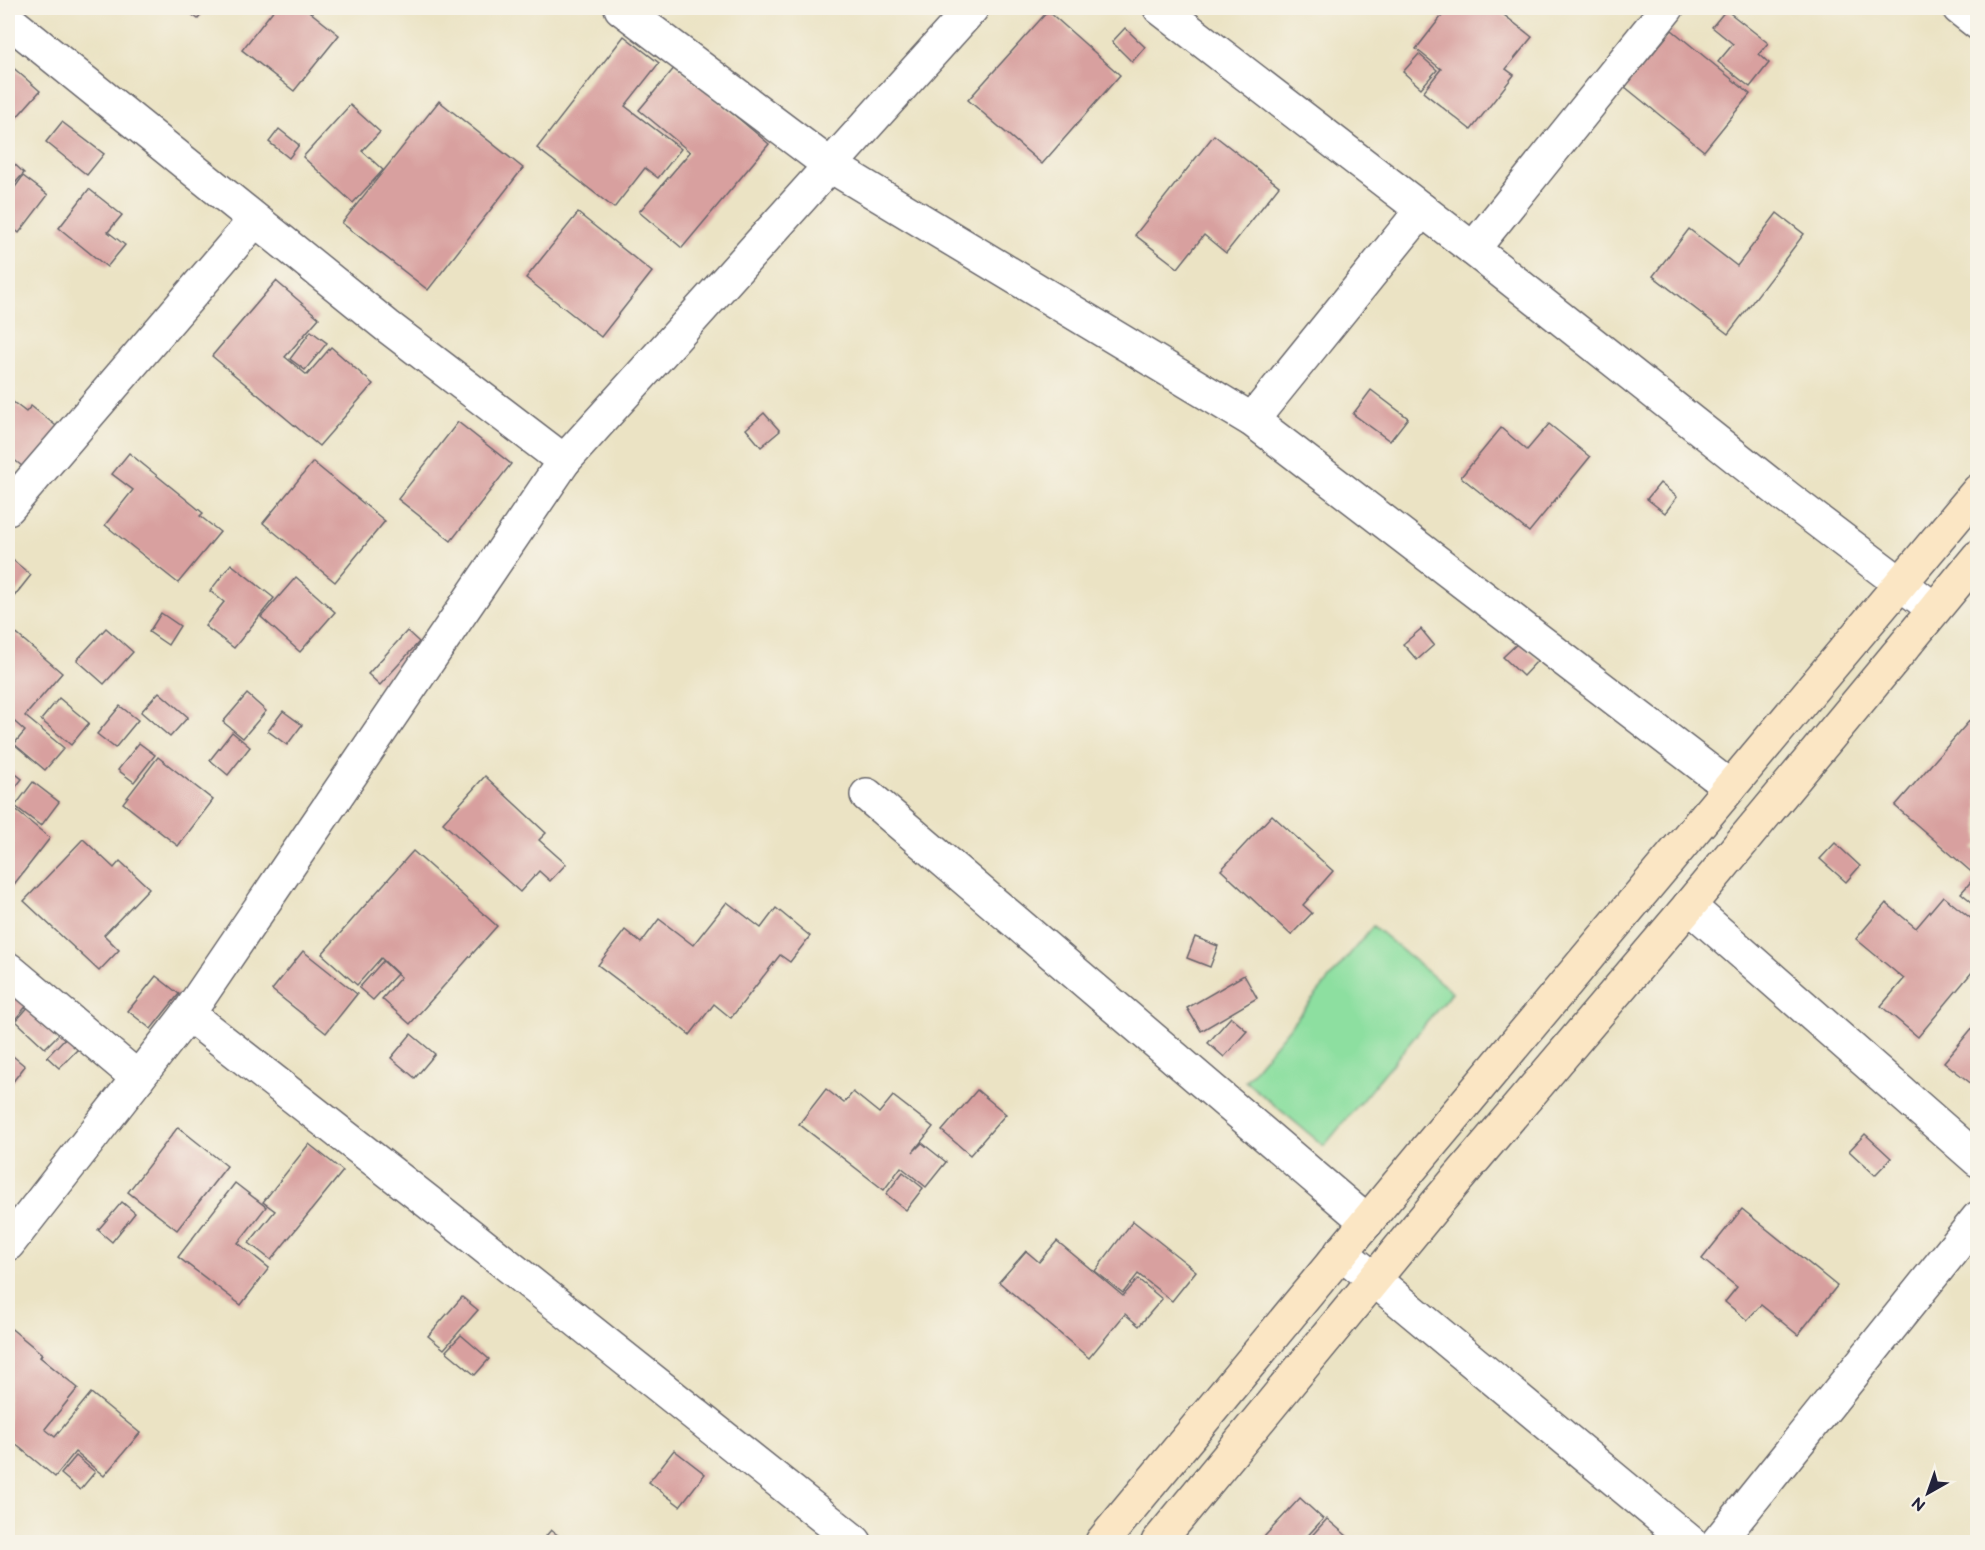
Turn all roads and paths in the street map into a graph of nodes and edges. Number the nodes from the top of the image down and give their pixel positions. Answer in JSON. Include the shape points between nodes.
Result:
{"nodes":[{"id":1,"x":621,"y":8,"type":"edge"},
{"id":2,"x":972,"y":8,"type":"edge"},
{"id":3,"x":1160,"y":8,"type":"edge"},
{"id":4,"x":1667,"y":8,"type":"edge"},
{"id":5,"x":1959,"y":8,"type":"edge"},
{"id":6,"x":8,"y":20,"type":"edge"},
{"id":7,"x":1977,"y":23,"type":"edge"},
{"id":8,"x":831,"y":166,"type":"junction"},
{"id":9,"x":1422,"y":210,"type":"junction"},
{"id":10,"x":255,"y":220,"type":"junction"},
{"id":11,"x":1473,"y":249,"type":"junction"},
{"id":12,"x":1252,"y":420,"type":"junction"},
{"id":13,"x":564,"y":460,"type":"junction"},
{"id":14,"x":1977,"y":491,"type":"edge"},
{"id":15,"x":8,"y":508,"type":"edge"},
{"id":16,"x":1977,"y":556,"type":"edge"},
{"id":17,"x":1902,"y":583,"type":"junction"},
{"id":18,"x":1934,"y":609,"type":"junction"},
{"id":19,"x":1730,"y":787,"type":"junction"},
{"id":20,"x":867,"y":795,"type":"dead end"},
{"id":21,"x":1689,"y":906,"type":"junction"},
{"id":22,"x":8,"y":969,"type":"edge"},
{"id":23,"x":188,"y":1014,"type":"junction"},
{"id":24,"x":138,"y":1078,"type":"junction"},
{"id":25,"x":1977,"y":1160,"type":"edge"},
{"id":26,"x":1977,"y":1218,"type":"edge"},
{"id":27,"x":1367,"y":1222,"type":"junction"},
{"id":28,"x":8,"y":1244,"type":"edge"},
{"id":29,"x":1341,"y":1252,"type":"junction"},
{"id":30,"x":1375,"y":1279,"type":"junction"},
{"id":31,"x":855,"y":1542,"type":"edge"},
{"id":32,"x":1102,"y":1542,"type":"edge"},
{"id":33,"x":1158,"y":1542,"type":"edge"},
{"id":34,"x":1690,"y":1542,"type":"edge"},
{"id":35,"x":1718,"y":1542,"type":"edge"}],
"edges":[{"from":1,"to":8,"type":"street"},
{"from":2,"to":8,"type":"street"},
{"from":3,"to":9,"type":"street"},
{"from":4,"to":11,"type":"street"},
{"from":5,"to":7,"type":"street"},
{"from":6,"to":10,"type":"street"},
{"from":8,"to":12,"type":"street"},
{"from":8,"to":13,"type":"street"},
{"from":9,"to":11,"type":"street"},
{"from":9,"to":12,"type":"street"},
{"from":10,"to":13,"type":"street"},
{"from":10,"to":15,"type":"street"},
{"from":11,"to":17,"type":"street","via":[[1789,499]]},
{"from":12,"to":19,"type":"street"},
{"from":13,"to":23,"type":"street"},
{"from":14,"to":17,"type":"main road"},
{"from":16,"to":18,"type":"main road"},
{"from":17,"to":18,"type":"street"},
{"from":17,"to":19,"type":"main road"},
{"from":18,"to":21,"type":"main road"},
{"from":19,"to":27,"type":"main road"},
{"from":20,"to":27,"type":"street"},
{"from":21,"to":25,"type":"street"},
{"from":21,"to":30,"type":"main road"},
{"from":22,"to":24,"type":"street"},
{"from":23,"to":24,"type":"street"},
{"from":23,"to":31,"type":"street"},
{"from":24,"to":28,"type":"street"},
{"from":26,"to":35,"type":"street"},
{"from":27,"to":29,"type":"main road"},
{"from":29,"to":30,"type":"street"},
{"from":29,"to":32,"type":"main road"},
{"from":30,"to":33,"type":"main road"},
{"from":30,"to":34,"type":"street"}]}
